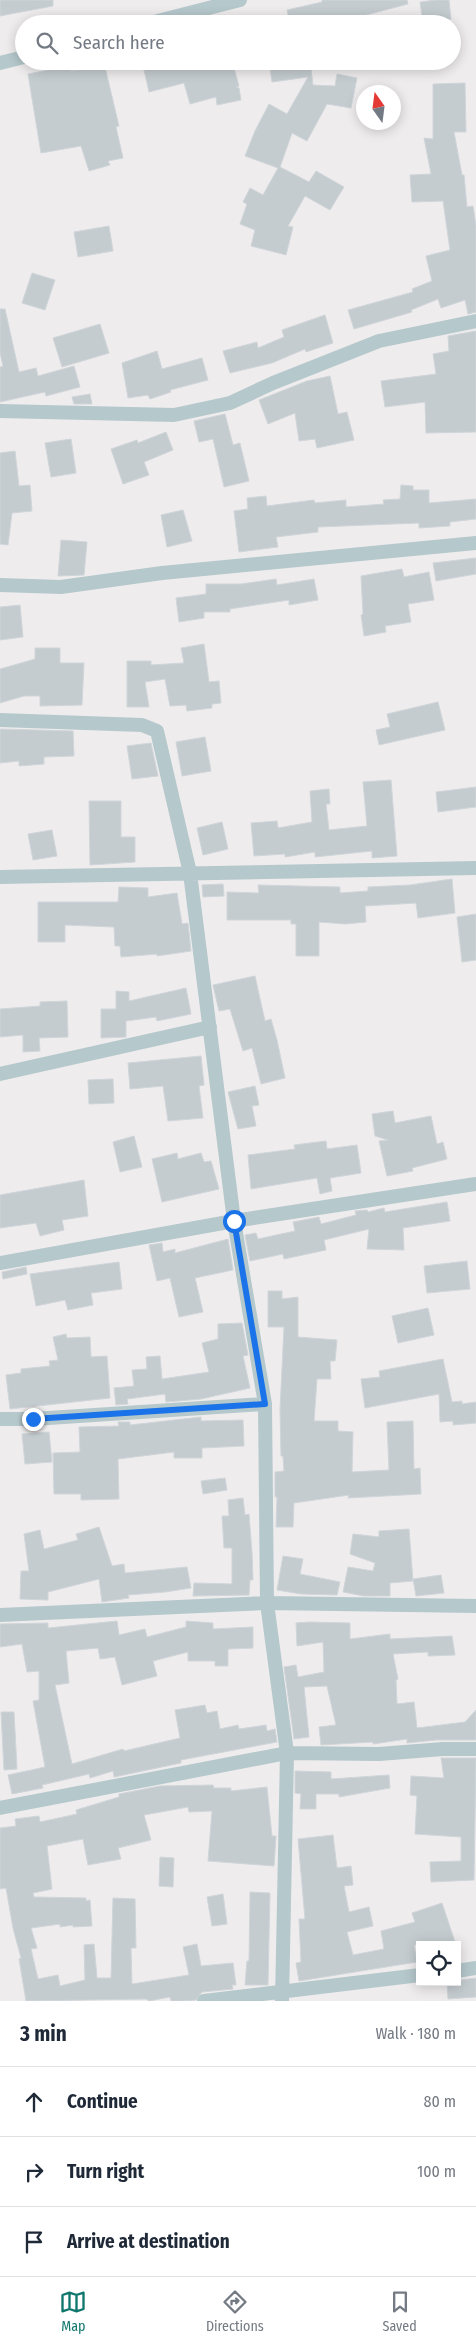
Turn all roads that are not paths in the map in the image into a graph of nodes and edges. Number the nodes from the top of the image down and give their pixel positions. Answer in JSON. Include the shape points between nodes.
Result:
{"nodes":[{"id":1,"x":240,"y":0,"type":"edge"},
{"id":2,"x":181,"y":15,"type":"edge"},
{"id":3,"x":15,"y":60,"type":"edge"},
{"id":4,"x":0,"y":63,"type":"edge"},
{"id":5,"x":476,"y":321,"type":"edge"},
{"id":6,"x":0,"y":411,"type":"edge"},
{"id":7,"x":476,"y":543,"type":"edge"},
{"id":8,"x":0,"y":585,"type":"edge"},
{"id":9,"x":0,"y":720,"type":"edge"},
{"id":10,"x":476,"y":868,"type":"edge"},
{"id":11,"x":190,"y":873,"type":"junction"},
{"id":12,"x":0,"y":877,"type":"edge"},
{"id":13,"x":210,"y":1027,"type":"junction"},
{"id":14,"x":0,"y":1074,"type":"edge"},
{"id":15,"x":476,"y":1184,"type":"edge"},
{"id":16,"x":234,"y":1221,"type":"junction"},
{"id":17,"x":0,"y":1263,"type":"edge"},
{"id":18,"x":265,"y":1404,"type":"junction"},
{"id":19,"x":0,"y":1419,"type":"edge"},
{"id":20,"x":267,"y":1603,"type":"junction"},
{"id":21,"x":476,"y":1606,"type":"edge"},
{"id":22,"x":0,"y":1615,"type":"edge"},
{"id":23,"x":476,"y":1749,"type":"edge"},
{"id":24,"x":287,"y":1753,"type":"junction"},
{"id":25,"x":0,"y":1808,"type":"edge"},
{"id":26,"x":476,"y":1968,"type":"edge"},
{"id":27,"x":461,"y":1970,"type":"edge"},
{"id":28,"x":416,"y":1976,"type":"edge"},
{"id":29,"x":281,"y":1997,"type":"edge"},
{"id":30,"x":204,"y":2001,"type":"edge"}],
"edges":[{"from":1,"to":2,"type":"street"},
{"from":3,"to":4,"type":"street"},
{"from":5,"to":6,"type":"street","via":[[379,341],[273,383],[230,404],[195,412],[174,415]]},
{"from":7,"to":8,"type":"street","via":[[162,573],[61,587]]},
{"from":9,"to":11,"type":"street","via":[[142,725],[157,732]]},
{"from":10,"to":11,"type":"street"},
{"from":11,"to":12,"type":"street"},
{"from":11,"to":13,"type":"street"},
{"from":13,"to":14,"type":"street"},
{"from":13,"to":16,"type":"street"},
{"from":15,"to":16,"type":"street"},
{"from":16,"to":17,"type":"street"},
{"from":16,"to":18,"type":"street"},
{"from":18,"to":19,"type":"street"},
{"from":18,"to":20,"type":"street"},
{"from":20,"to":21,"type":"street"},
{"from":20,"to":22,"type":"street"},
{"from":20,"to":24,"type":"street"},
{"from":23,"to":24,"type":"street","via":[[379,1754]]},
{"from":24,"to":25,"type":"street"},
{"from":24,"to":29,"type":"street"},
{"from":26,"to":27,"type":"street"},
{"from":28,"to":29,"type":"street"},
{"from":29,"to":30,"type":"street"}]}
